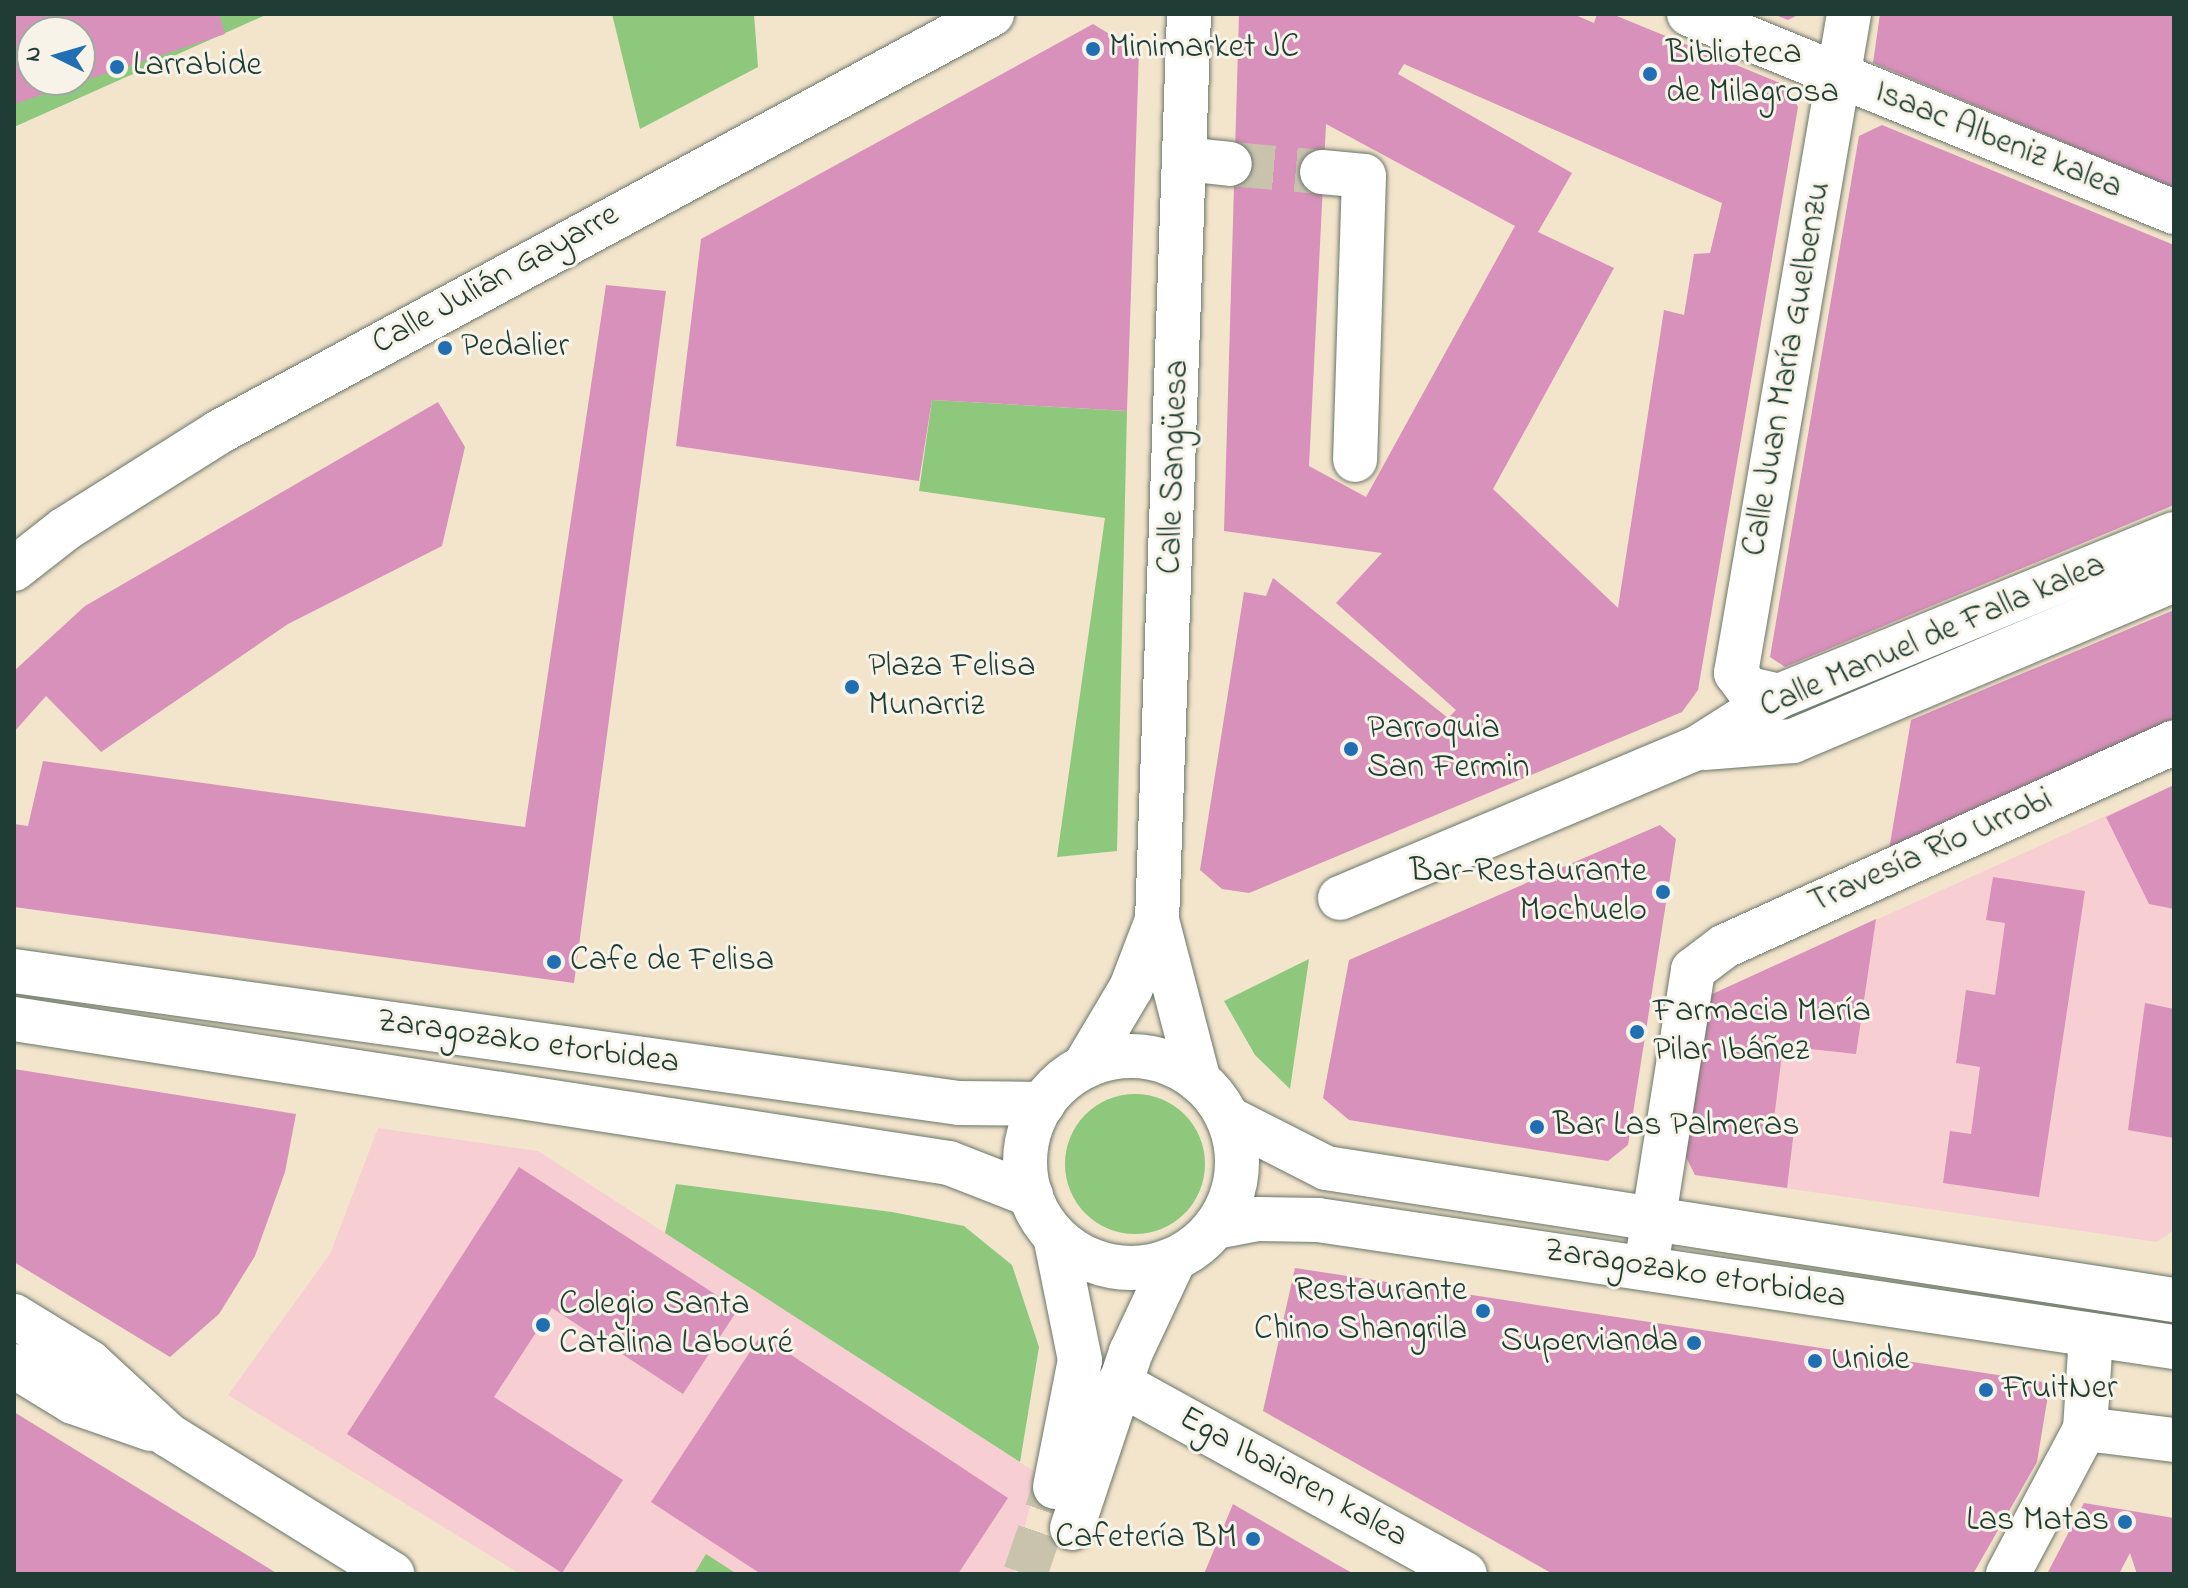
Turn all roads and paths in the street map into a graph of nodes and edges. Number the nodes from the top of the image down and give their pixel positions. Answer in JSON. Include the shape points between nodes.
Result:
{"nodes":[{"id":1,"x":992,"y":14,"type":"edge"},
{"id":2,"x":1189,"y":14,"type":"edge"},
{"id":3,"x":1689,"y":14,"type":"edge"},
{"id":4,"x":1849,"y":14,"type":"edge"},
{"id":5,"x":1838,"y":77,"type":"junction"},
{"id":6,"x":1185,"y":159,"type":"junction"},
{"id":7,"x":1230,"y":164,"type":"tunnel mouth"},
{"id":8,"x":1322,"y":172,"type":"tunnel mouth"},
{"id":9,"x":2174,"y":212,"type":"edge"},
{"id":10,"x":1355,"y":460,"type":"dead end"},
{"id":11,"x":2174,"y":534,"type":"edge"},
{"id":12,"x":14,"y":569,"type":"edge"},
{"id":13,"x":2174,"y":580,"type":"edge"},
{"id":14,"x":1779,"y":696,"type":"junction"},
{"id":15,"x":2174,"y":742,"type":"edge"},
{"id":16,"x":1697,"y":748,"type":"junction"},
{"id":17,"x":1340,"y":898,"type":"dead end"},
{"id":18,"x":1157,"y":920,"type":"junction"},
{"id":19,"x":14,"y":971,"type":"edge"},
{"id":20,"x":14,"y":1019,"type":"edge"},
{"id":21,"x":1084,"y":1067,"type":"junction"},
{"id":22,"x":1199,"y":1081,"type":"junction"},
{"id":23,"x":1043,"y":1104,"type":"junction"},
{"id":24,"x":1228,"y":1118,"type":"junction"},
{"id":25,"x":1031,"y":1195,"type":"junction"},
{"id":26,"x":1654,"y":1219,"type":"junction"},
{"id":27,"x":1215,"y":1227,"type":"junction"},
{"id":28,"x":1055,"y":1236,"type":"junction"},
{"id":29,"x":1174,"y":1260,"type":"junction"},
{"id":30,"x":1646,"y":1267,"type":"junction"},
{"id":31,"x":2174,"y":1300,"type":"edge"},
{"id":32,"x":14,"y":1316,"type":"edge"},
{"id":33,"x":2091,"y":1336,"type":"junction"},
{"id":34,"x":2174,"y":1347,"type":"edge"},
{"id":35,"x":14,"y":1366,"type":"edge"},
{"id":36,"x":1119,"y":1383,"type":"junction"},
{"id":37,"x":2085,"y":1429,"type":"junction"},
{"id":38,"x":168,"y":1435,"type":"junction"},
{"id":39,"x":2174,"y":1440,"type":"edge"},
{"id":40,"x":1055,"y":1487,"type":"tunnel mouth"},
{"id":41,"x":1072,"y":1528,"type":"tunnel mouth"},
{"id":42,"x":392,"y":1574,"type":"edge"},
{"id":43,"x":1465,"y":1574,"type":"edge"},
{"id":44,"x":2008,"y":1574,"type":"edge"}],
"edges":[{"from":1,"to":12,"type":"street","name":"Calle Julián Gayarre","via":[[219,432],[65,529]]},
{"from":2,"to":6,"type":"street","name":"Calle Sangüesa"},
{"from":3,"to":5,"type":"street","name":"Isaac Albeniz kalea"},
{"from":4,"to":5,"type":"street","name":"Calle Juan María Guelbenzu"},
{"from":5,"to":9,"type":"street","name":"Isaac Albeniz kalea"},
{"from":5,"to":14,"type":"street","name":"Calle Juan María Guelbenzu","via":[[1736,673],[1748,689]]},
{"from":6,"to":7,"type":"street"},
{"from":6,"to":18,"type":"street","name":"Calle Sangüesa"},
{"from":8,"to":10,"type":"street","via":[[1364,176]]},
{"from":11,"to":14,"type":"street","name":"Calle Manuel de Falla kalea"},
{"from":13,"to":16,"type":"street","name":"Calle Manuel de Falla kalea","via":[[1793,741]]},
{"from":14,"to":16,"type":"street","name":"Calle Manuel de Falla kalea"},
{"from":15,"to":26,"type":"street","name":"Travesía Río Urrobi","via":[[1725,946],[1693,970]]},
{"from":16,"to":17,"type":"street","name":"Calle Manuel de Falla kalea"},
{"from":18,"to":21,"type":"street","name":"Calle Sangüesa","via":[[1131,988]]},
{"from":18,"to":22,"type":"street","name":"Calle Sangüesa"},
{"from":19,"to":23,"type":"street","name":"Zaragozako etorbidea","via":[[959,1103]]},
{"from":20,"to":25,"type":"street","name":"Zaragozako etorbidea","via":[[949,1163]]},
{"from":21,"to":22,"type":"street","via":[[1113,1058],[1144,1057],[1173,1065]]},
{"from":21,"to":23,"type":"street"},
{"from":22,"to":24,"type":"street"},
{"from":23,"to":25,"type":"street","via":[[1027,1147]]},
{"from":24,"to":26,"type":"street","name":"Zaragozako etorbidea","via":[[1326,1168]]},
{"from":24,"to":27,"type":"street","via":[[1237,1174]]},
{"from":25,"to":28,"type":"street"},
{"from":26,"to":30,"type":"street"},
{"from":26,"to":31,"type":"street","name":"Zaragozako etorbidea"},
{"from":27,"to":29,"type":"street"},
{"from":27,"to":30,"type":"street","name":"Zaragozako etorbidea","via":[[1258,1219],[1318,1220]]},
{"from":28,"to":29,"type":"street","via":[[1075,1253],[1123,1268]]},
{"from":28,"to":40,"type":"street","via":[[1080,1360]]},
{"from":29,"to":36,"type":"street"},
{"from":30,"to":33,"type":"street","name":"Zaragozako etorbidea"},
{"from":32,"to":38,"type":"street","via":[[89,1362]]},
{"from":33,"to":34,"type":"street","name":"Zaragozako etorbidea"},
{"from":33,"to":37,"type":"street"},
{"from":35,"to":38,"type":"street","via":[[73,1402]]},
{"from":36,"to":41,"type":"street"},
{"from":36,"to":43,"type":"street","name":"Ega Ibaiaren kalea"},
{"from":37,"to":39,"type":"street"},
{"from":37,"to":44,"type":"street"},
{"from":38,"to":42,"type":"street"}]}
